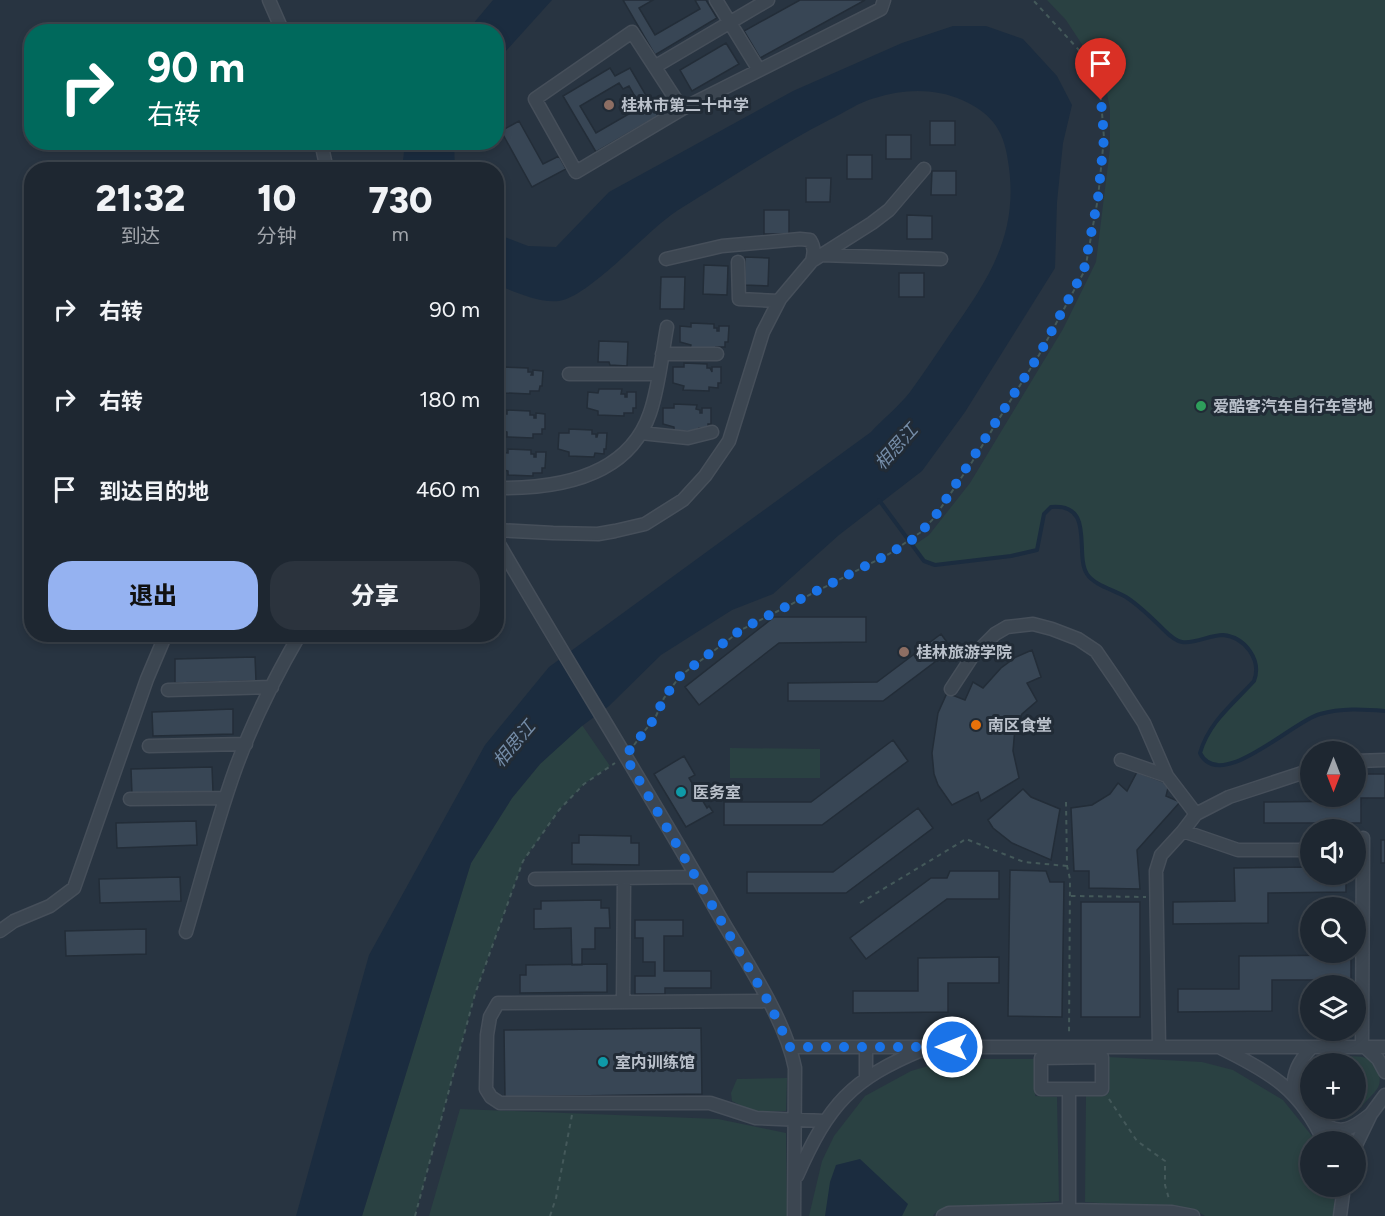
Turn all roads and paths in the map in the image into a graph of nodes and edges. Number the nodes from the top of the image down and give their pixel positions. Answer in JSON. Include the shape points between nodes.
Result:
{"nodes":[{"id":1,"x":269,"y":0,"type":"edge"},
{"id":2,"x":716,"y":0,"type":"edge"},
{"id":3,"x":768,"y":0,"type":"edge"},
{"id":4,"x":884,"y":0,"type":"edge"},
{"id":5,"x":1033,"y":0,"type":"edge"},
{"id":6,"x":730,"y":22,"type":"junction"},
{"id":7,"x":280,"y":24,"type":"edge"},
{"id":8,"x":656,"y":66,"type":"junction"},
{"id":9,"x":759,"y":70,"type":"junction"},
{"id":10,"x":682,"y":109,"type":"junction"},
{"id":11,"x":924,"y":169,"type":"dead end"},
{"id":12,"x":817,"y":258,"type":"junction"},
{"id":13,"x":941,"y":259,"type":"dead end"},
{"id":14,"x":666,"y":260,"type":"dead end"},
{"id":15,"x":738,"y":262,"type":"dead end"},
{"id":16,"x":779,"y":301,"type":"junction"},
{"id":17,"x":667,"y":327,"type":"dead end"},
{"id":18,"x":662,"y":354,"type":"junction"},
{"id":19,"x":717,"y":354,"type":"dead end"},
{"id":20,"x":569,"y":374,"type":"dead end"},
{"id":21,"x":658,"y":374,"type":"junction"},
{"id":22,"x":712,"y":432,"type":"dead end"},
{"id":23,"x":641,"y":433,"type":"junction"},
{"id":24,"x":504,"y":488,"type":"edge"},
{"id":25,"x":504,"y":530,"type":"edge"},
{"id":26,"x":504,"y":553,"type":"edge"},
{"id":27,"x":163,"y":642,"type":"edge"},
{"id":28,"x":296,"y":642,"type":"edge"},
{"id":29,"x":272,"y":687,"type":"junction"},
{"id":30,"x":951,"y":689,"type":"dead end"},
{"id":31,"x":168,"y":690,"type":"dead end"},
{"id":32,"x":246,"y":744,"type":"junction"},
{"id":33,"x":149,"y":746,"type":"dead end"},
{"id":34,"x":625,"y":756,"type":"junction"},
{"id":35,"x":1121,"y":760,"type":"dead end"},
{"id":36,"x":1385,"y":760,"type":"edge"},
{"id":37,"x":1366,"y":761,"type":"edge"},
{"id":38,"x":610,"y":766,"type":"dead end"},
{"id":39,"x":1300,"y":774,"type":"edge"},
{"id":40,"x":1167,"y":776,"type":"junction"},
{"id":41,"x":225,"y":798,"type":"junction"},
{"id":42,"x":130,"y":799,"type":"dead end"},
{"id":43,"x":1066,"y":802,"type":"dead end"},
{"id":44,"x":1196,"y":814,"type":"junction"},
{"id":45,"x":1183,"y":831,"type":"junction"},
{"id":46,"x":1300,"y":850,"type":"edge"},
{"id":47,"x":1067,"y":866,"type":"junction"},
{"id":48,"x":697,"y":877,"type":"junction"},
{"id":49,"x":624,"y":878,"type":"junction"},
{"id":50,"x":535,"y":879,"type":"dead end"},
{"id":51,"x":1362,"y":885,"type":"edge"},
{"id":52,"x":1070,"y":896,"type":"junction"},
{"id":53,"x":1158,"y":898,"type":"junction"},
{"id":54,"x":860,"y":903,"type":"dead end"},
{"id":55,"x":0,"y":931,"type":"edge"},
{"id":56,"x":186,"y":932,"type":"dead end"},
{"id":57,"x":768,"y":1001,"type":"junction"},
{"id":58,"x":623,"y":1002,"type":"junction"},
{"id":59,"x":790,"y":1047,"type":"junction"},
{"id":60,"x":866,"y":1047,"type":"junction"},
{"id":61,"x":929,"y":1047,"type":"junction"},
{"id":62,"x":1159,"y":1047,"type":"junction"},
{"id":63,"x":1218,"y":1047,"type":"junction"},
{"id":64,"x":1312,"y":1047,"type":"junction"},
{"id":65,"x":1364,"y":1047,"type":"junction"},
{"id":66,"x":1385,"y":1047,"type":"edge"},
{"id":67,"x":1069,"y":1052,"type":"junction"},
{"id":68,"x":1385,"y":1072,"type":"edge"},
{"id":69,"x":866,"y":1078,"type":"junction"},
{"id":70,"x":1069,"y":1089,"type":"junction"},
{"id":71,"x":1102,"y":1089,"type":"junction"},
{"id":72,"x":1294,"y":1093,"type":"junction"},
{"id":73,"x":1385,"y":1095,"type":"edge"},
{"id":74,"x":1300,"y":1102,"type":"edge"},
{"id":75,"x":573,"y":1103,"type":"junction"},
{"id":76,"x":1371,"y":1114,"type":"junction"},
{"id":77,"x":1366,"y":1118,"type":"edge"},
{"id":78,"x":1315,"y":1119,"type":"edge"},
{"id":79,"x":1365,"y":1119,"type":"edge"},
{"id":80,"x":794,"y":1121,"type":"junction"},
{"id":81,"x":825,"y":1121,"type":"junction"},
{"id":82,"x":1363,"y":1131,"type":"edge"},
{"id":83,"x":794,"y":1182,"type":"junction"},
{"id":84,"x":1338,"y":1197,"type":"edge"},
{"id":85,"x":1342,"y":1197,"type":"edge"},
{"id":86,"x":1069,"y":1210,"type":"junction"},
{"id":87,"x":1172,"y":1212,"type":"junction"},
{"id":88,"x":1340,"y":1212,"type":"edge"},
{"id":89,"x":415,"y":1216,"type":"edge"},
{"id":90,"x":550,"y":1216,"type":"edge"},
{"id":91,"x":794,"y":1216,"type":"edge"},
{"id":92,"x":943,"y":1216,"type":"edge"},
{"id":93,"x":1192,"y":1216,"type":"edge"}],
"edges":[{"from":1,"to":7,"type":"street"},
{"from":2,"to":6,"type":"street"},
{"from":3,"to":6,"type":"street"},
{"from":4,"to":9,"type":"street","via":[[881,9]]},
{"from":5,"to":34,"type":"path","via":[[1088,64],[1098,86],[1104,138],[1098,198],[1084,270],[1039,355],[972,462],[934,518],[915,538],[742,629],[680,676],[652,723]]},
{"from":6,"to":8,"type":"street"},
{"from":6,"to":9,"type":"street"},
{"from":8,"to":10,"type":"street"},
{"from":8,"to":10,"type":"street","via":[[632,32],[535,99],[576,172]]},
{"from":9,"to":10,"type":"street"},
{"from":11,"to":12,"type":"street","via":[[889,210]]},
{"from":12,"to":13,"type":"street"},
{"from":12,"to":14,"type":"street","via":[[810,240],[800,239],[722,246]]},
{"from":12,"to":16,"type":"street"},
{"from":15,"to":16,"type":"street","via":[[739,299]]},
{"from":16,"to":25,"type":"street","via":[[763,332],[729,441],[683,500],[645,524],[598,534]]},
{"from":17,"to":18,"type":"street"},
{"from":18,"to":19,"type":"street"},
{"from":18,"to":21,"type":"street"},
{"from":20,"to":21,"type":"street"},
{"from":21,"to":23,"type":"street"},
{"from":22,"to":23,"type":"street","via":[[688,438]]},
{"from":23,"to":24,"type":"street","via":[[613,463],[580,478],[544,487]]},
{"from":26,"to":34,"type":"street"},
{"from":27,"to":55,"type":"street","via":[[74,888],[50,906]]},
{"from":28,"to":29,"type":"street"},
{"from":29,"to":31,"type":"street"},
{"from":29,"to":32,"type":"street"},
{"from":30,"to":40,"type":"street","via":[[972,657],[1007,627],[1033,624],[1065,633],[1091,646],[1100,656],[1143,723]]},
{"from":32,"to":33,"type":"street"},
{"from":32,"to":41,"type":"street"},
{"from":34,"to":48,"type":"street"},
{"from":35,"to":40,"type":"street"},
{"from":36,"to":37,"type":"street"},
{"from":38,"to":89,"type":"path","via":[[584,784],[559,810],[523,861],[475,994]]},
{"from":39,"to":44,"type":"street","via":[[1229,797]]},
{"from":40,"to":44,"type":"street"},
{"from":41,"to":42,"type":"street"},
{"from":41,"to":56,"type":"street"},
{"from":43,"to":47,"type":"path"},
{"from":44,"to":45,"type":"street"},
{"from":45,"to":46,"type":"street","via":[[1238,850]]},
{"from":45,"to":53,"type":"street","via":[[1159,857]]},
{"from":47,"to":52,"type":"path"},
{"from":47,"to":54,"type":"path","via":[[1024,862],[966,839]]},
{"from":48,"to":49,"type":"street"},
{"from":48,"to":57,"type":"street"},
{"from":49,"to":50,"type":"street"},
{"from":49,"to":58,"type":"street"},
{"from":51,"to":65,"type":"street"},
{"from":52,"to":53,"type":"path"},
{"from":52,"to":67,"type":"path"},
{"from":53,"to":62,"type":"street"},
{"from":57,"to":58,"type":"street"},
{"from":57,"to":59,"type":"street"},
{"from":58,"to":75,"type":"street","via":[[498,1003],[490,1017],[486,1089],[491,1097],[500,1103]]},
{"from":59,"to":60,"type":"street"},
{"from":59,"to":80,"type":"street","via":[[795,1068]]},
{"from":60,"to":61,"type":"street"},
{"from":60,"to":69,"type":"street"},
{"from":61,"to":67,"type":"street"},
{"from":61,"to":69,"type":"street"},
{"from":62,"to":63,"type":"street"},
{"from":62,"to":67,"type":"street"},
{"from":63,"to":64,"type":"street"},
{"from":63,"to":72,"type":"street"},
{"from":64,"to":65,"type":"street"},
{"from":64,"to":72,"type":"street","via":[[1295,1070]]},
{"from":65,"to":66,"type":"street"},
{"from":65,"to":68,"type":"street","via":[[1378,1059]]},
{"from":67,"to":70,"type":"street","via":[[1041,1058],[1041,1089]]},
{"from":67,"to":71,"type":"street","via":[[1102,1057]]},
{"from":69,"to":81,"type":"street","via":[[837,1104]]},
{"from":70,"to":71,"type":"street"},
{"from":70,"to":86,"type":"street"},
{"from":71,"to":87,"type":"path","via":[[1137,1141],[1165,1161],[1165,1185]]},
{"from":72,"to":74,"type":"street"},
{"from":73,"to":76,"type":"street"},
{"from":75,"to":80,"type":"street","via":[[710,1103],[756,1118]]},
{"from":75,"to":90,"type":"path"},
{"from":76,"to":77,"type":"street"},
{"from":76,"to":82,"type":"street"},
{"from":78,"to":79,"type":"street","via":[[1326,1127],[1344,1130]]},
{"from":80,"to":81,"type":"street"},
{"from":80,"to":83,"type":"street"},
{"from":81,"to":83,"type":"street"},
{"from":83,"to":91,"type":"street"},
{"from":84,"to":88,"type":"street"},
{"from":85,"to":88,"type":"street"},
{"from":86,"to":87,"type":"street"},
{"from":86,"to":92,"type":"street"},
{"from":87,"to":93,"type":"street"}]}
